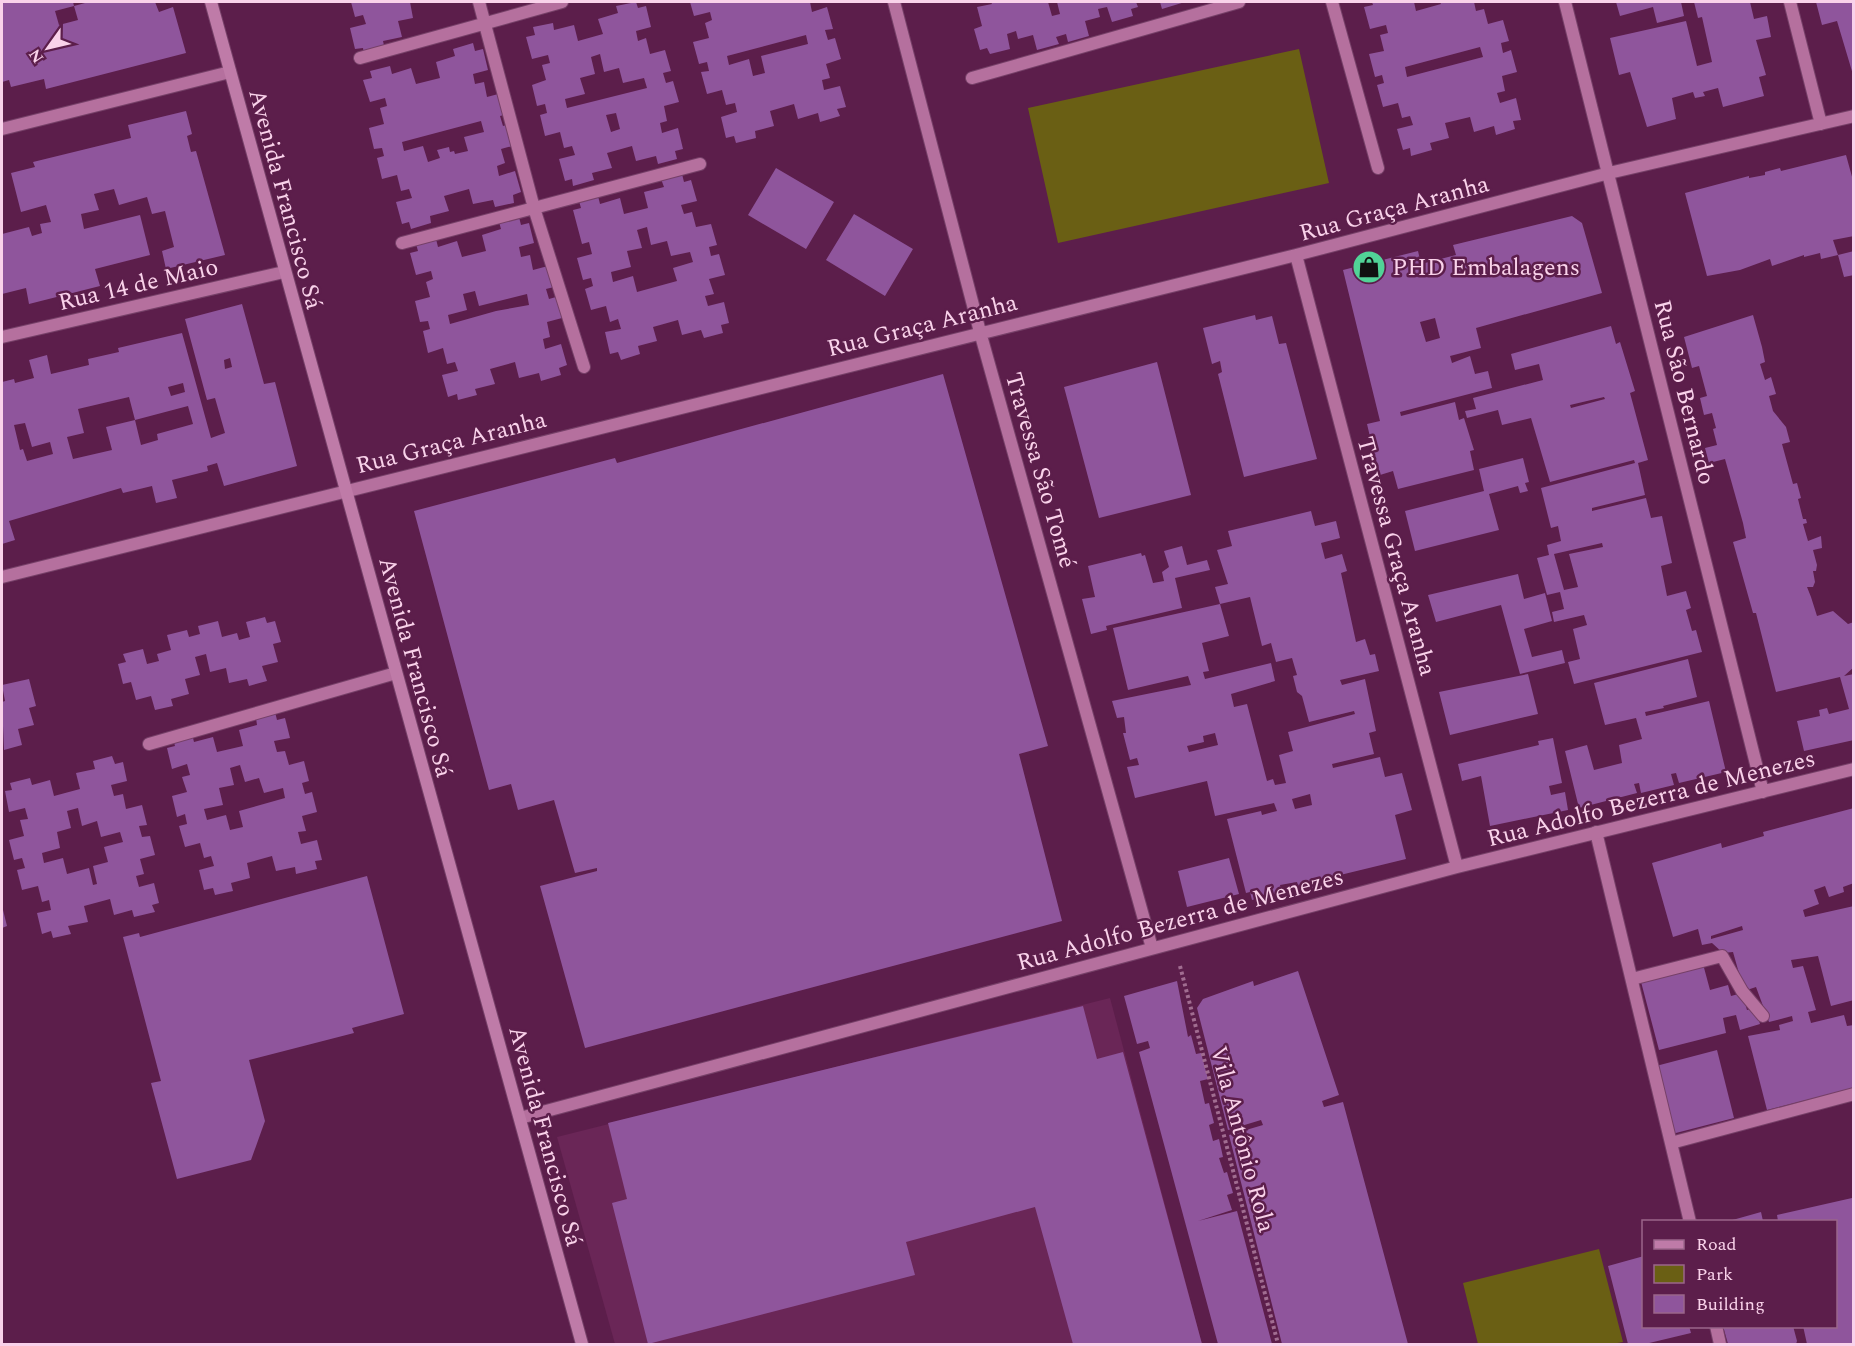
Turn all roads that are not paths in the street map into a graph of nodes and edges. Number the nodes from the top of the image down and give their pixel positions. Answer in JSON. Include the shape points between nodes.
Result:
{"nodes":[{"id":1,"x":211,"y":2,"type":"edge"},
{"id":2,"x":479,"y":2,"type":"edge"},
{"id":3,"x":562,"y":2,"type":"edge"},
{"id":4,"x":894,"y":2,"type":"edge"},
{"id":5,"x":1239,"y":2,"type":"edge"},
{"id":6,"x":1332,"y":2,"type":"edge"},
{"id":7,"x":1565,"y":2,"type":"edge"},
{"id":8,"x":1790,"y":2,"type":"edge"},
{"id":9,"x":485,"y":23,"type":"junction"},
{"id":10,"x":360,"y":58,"type":"dead end"},
{"id":11,"x":230,"y":72,"type":"junction"},
{"id":12,"x":972,"y":78,"type":"dead end"},
{"id":13,"x":1854,"y":116,"type":"edge"},
{"id":14,"x":1821,"y":124,"type":"junction"},
{"id":15,"x":2,"y":129,"type":"edge"},
{"id":16,"x":700,"y":164,"type":"dead end"},
{"id":17,"x":1378,"y":168,"type":"dead end"},
{"id":18,"x":1609,"y":173,"type":"junction"},
{"id":19,"x":534,"y":208,"type":"junction"},
{"id":20,"x":402,"y":243,"type":"dead end"},
{"id":21,"x":1296,"y":255,"type":"junction"},
{"id":22,"x":284,"y":272,"type":"junction"},
{"id":23,"x":980,"y":332,"type":"junction"},
{"id":24,"x":2,"y":337,"type":"edge"},
{"id":25,"x":584,"y":367,"type":"dead end"},
{"id":26,"x":346,"y":490,"type":"junction"},
{"id":27,"x":2,"y":577,"type":"edge"},
{"id":28,"x":396,"y":673,"type":"junction"},
{"id":29,"x":149,"y":744,"type":"dead end"},
{"id":30,"x":1854,"y":770,"type":"edge"},
{"id":31,"x":1763,"y":792,"type":"junction"},
{"id":32,"x":1596,"y":832,"type":"junction"},
{"id":33,"x":1456,"y":867,"type":"junction"},
{"id":34,"x":1152,"y":948,"type":"junction"},
{"id":35,"x":1632,"y":980,"type":"junction"},
{"id":36,"x":1763,"y":1016,"type":"dead end"},
{"id":37,"x":1854,"y":1094,"type":"edge"},
{"id":38,"x":520,"y":1118,"type":"junction"},
{"id":39,"x":1671,"y":1143,"type":"junction"},
{"id":40,"x":1690,"y":1220,"type":"edge"},
{"id":41,"x":1716,"y":1328,"type":"edge"},
{"id":42,"x":582,"y":1344,"type":"edge"},
{"id":43,"x":1720,"y":1344,"type":"edge"}],
"edges":[{"from":1,"to":11,"type":"main road","name":"Avenida Francisco Sá"},
{"from":2,"to":9,"type":"street"},
{"from":3,"to":9,"type":"street"},
{"from":4,"to":23,"type":"street","name":"Travessa São Tomé"},
{"from":5,"to":12,"type":"street"},
{"from":6,"to":17,"type":"street"},
{"from":7,"to":18,"type":"street","name":"Rua São Bernardo"},
{"from":8,"to":14,"type":"street"},
{"from":9,"to":10,"type":"street"},
{"from":9,"to":19,"type":"street"},
{"from":11,"to":15,"type":"street"},
{"from":11,"to":22,"type":"main road","name":"Avenida Francisco Sá"},
{"from":13,"to":14,"type":"street","name":"Rua Graça Aranha"},
{"from":14,"to":18,"type":"street","name":"Rua Graça Aranha"},
{"from":16,"to":19,"type":"street"},
{"from":18,"to":21,"type":"street","name":"Rua Graça Aranha"},
{"from":18,"to":31,"type":"street","name":"Rua São Bernardo"},
{"from":19,"to":20,"type":"street"},
{"from":19,"to":25,"type":"street"},
{"from":21,"to":23,"type":"street","name":"Rua Graça Aranha"},
{"from":21,"to":33,"type":"street","name":"Travessa Graça Aranha"},
{"from":22,"to":24,"type":"street","name":"Rua 14 de Maio"},
{"from":22,"to":26,"type":"main road","name":"Avenida Francisco Sá"},
{"from":23,"to":26,"type":"street","name":"Rua Graça Aranha"},
{"from":23,"to":34,"type":"street","name":"Travessa São Tomé"},
{"from":26,"to":27,"type":"street","name":"Rua Graça Aranha"},
{"from":26,"to":28,"type":"main road","name":"Avenida Francisco Sá"},
{"from":28,"to":29,"type":"street"},
{"from":28,"to":38,"type":"main road","name":"Avenida Francisco Sá"},
{"from":30,"to":31,"type":"street","name":"Rua Adolfo Bezerra de Menezes"},
{"from":31,"to":32,"type":"street","name":"Rua Adolfo Bezerra de Menezes"},
{"from":32,"to":33,"type":"street","name":"Rua Adolfo Bezerra de Menezes"},
{"from":32,"to":35,"type":"street"},
{"from":33,"to":34,"type":"street","name":"Rua Adolfo Bezerra de Menezes"},
{"from":34,"to":38,"type":"street","name":"Rua Adolfo Bezerra de Menezes"},
{"from":35,"to":36,"type":"street","via":[[1722,956],[1742,991]]},
{"from":35,"to":39,"type":"street"},
{"from":37,"to":39,"type":"street"},
{"from":38,"to":42,"type":"main road","name":"Avenida Francisco Sá"},
{"from":39,"to":40,"type":"street"},
{"from":41,"to":43,"type":"street"}]}
